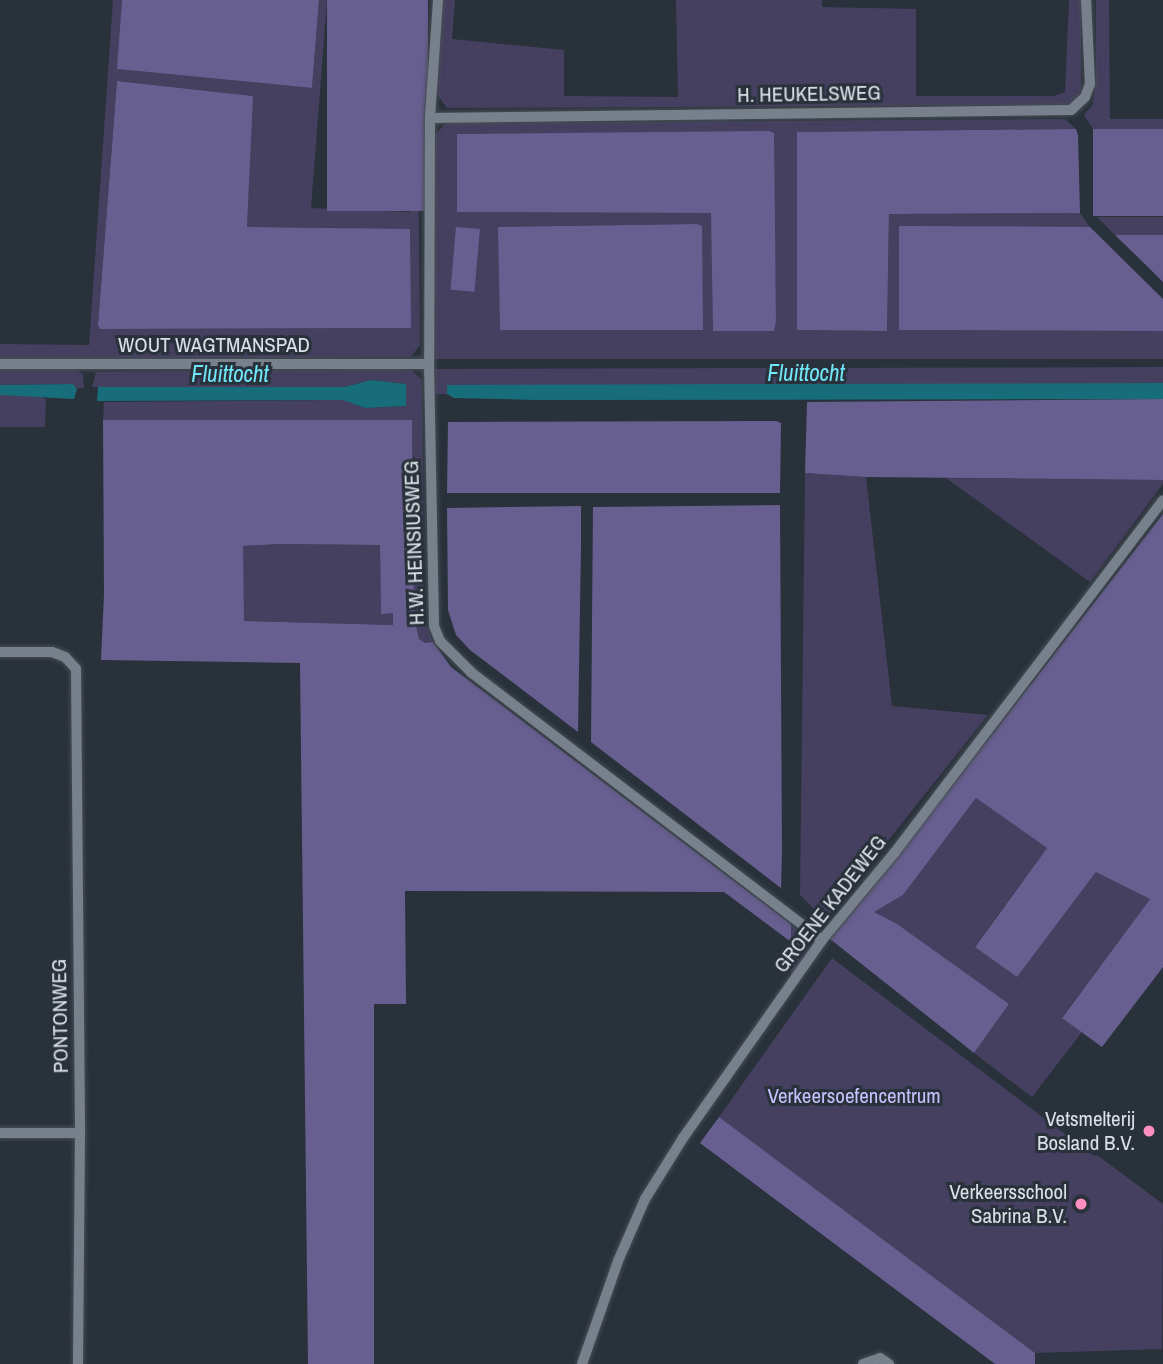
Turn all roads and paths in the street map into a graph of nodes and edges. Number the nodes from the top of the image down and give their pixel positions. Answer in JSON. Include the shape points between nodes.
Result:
{"nodes":[{"id":1,"x":438,"y":0,"type":"edge"},
{"id":2,"x":1086,"y":0,"type":"edge"},
{"id":3,"x":430,"y":118,"type":"junction"},
{"id":4,"x":0,"y":364,"type":"edge"},
{"id":5,"x":429,"y":364,"type":"junction"},
{"id":6,"x":1163,"y":500,"type":"edge"},
{"id":7,"x":0,"y":652,"type":"edge"},
{"id":8,"x":822,"y":940,"type":"junction"},
{"id":9,"x":0,"y":1133,"type":"edge"},
{"id":10,"x":80,"y":1133,"type":"junction"},
{"id":11,"x":78,"y":1364,"type":"edge"},
{"id":12,"x":582,"y":1364,"type":"edge"},
{"id":13,"x":863,"y":1364,"type":"edge"},
{"id":14,"x":889,"y":1364,"type":"edge"}],
"edges":[{"from":1,"to":3,"type":"street","name":"H.W. HEINSIUSWEG"},
{"from":2,"to":3,"type":"street","name":"H. HEUKELSWEG","via":[[1090,84],[1085,97],[1071,110]]},
{"from":3,"to":5,"type":"street","name":"H.W. HEINSIUSWEG"},
{"from":4,"to":5,"type":"street","name":"WOUT WAGTMANSPAD"},
{"from":5,"to":8,"type":"street","name":"H.W. HEINSIUSWEG","via":[[433,626],[440,641],[472,673]]},
{"from":6,"to":8,"type":"street","name":"GROENE KADEWEG","via":[[895,852]]},
{"from":7,"to":10,"type":"street","name":"PONTONWEG","via":[[52,652],[76,669]]},
{"from":8,"to":12,"type":"street","name":"GROENE KADEWEG","via":[[645,1199]]},
{"from":9,"to":10,"type":"street"},
{"from":10,"to":11,"type":"street","name":"PONTONWEG"},
{"from":13,"to":14,"type":"street","via":[[880,1358]]}]}
